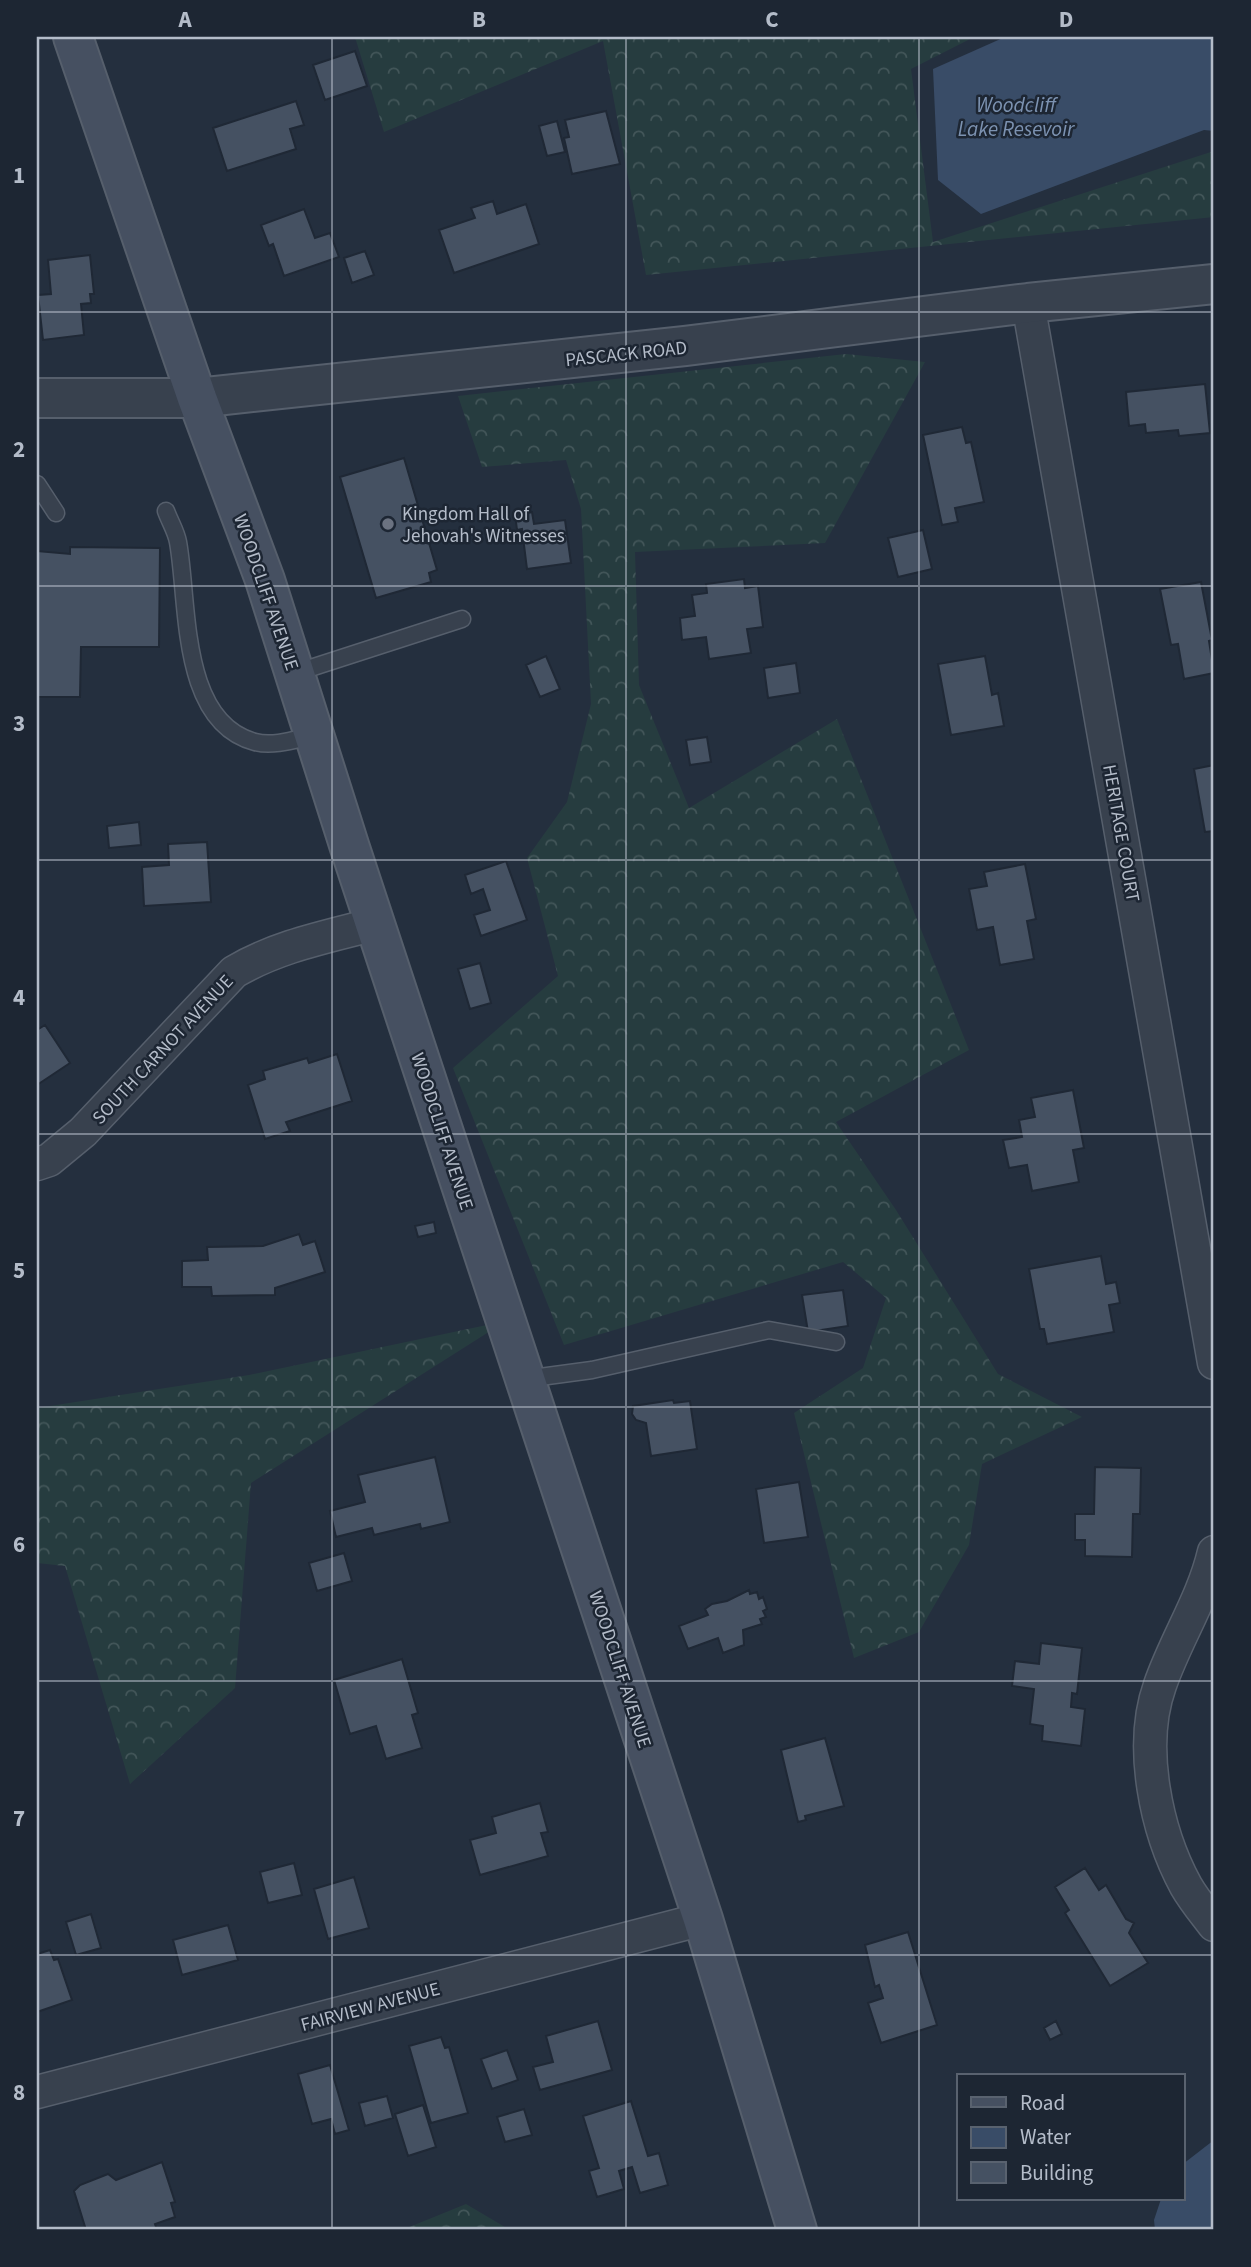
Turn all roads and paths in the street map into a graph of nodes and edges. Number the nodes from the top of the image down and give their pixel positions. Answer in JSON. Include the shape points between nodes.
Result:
{"nodes":[{"id":1,"x":73,"y":37,"type":"edge"},
{"id":2,"x":1214,"y":284,"type":"edge"},
{"id":3,"x":1028,"y":303,"type":"junction"},
{"id":4,"x":37,"y":398,"type":"edge"},
{"id":5,"x":197,"y":398,"type":"junction"},
{"id":6,"x":37,"y":484,"type":"edge"},
{"id":7,"x":166,"y":512,"type":"dead end"},
{"id":8,"x":56,"y":513,"type":"dead end"},
{"id":9,"x":462,"y":619,"type":"dead end"},
{"id":10,"x":295,"y":673,"type":"junction"},
{"id":11,"x":314,"y":735,"type":"junction"},
{"id":12,"x":375,"y":924,"type":"junction"},
{"id":13,"x":37,"y":1164,"type":"edge"},
{"id":14,"x":836,"y":1342,"type":"dead end"},
{"id":15,"x":1214,"y":1363,"type":"edge"},
{"id":16,"x":525,"y":1379,"type":"junction"},
{"id":17,"x":1214,"y":1552,"type":"edge"},
{"id":18,"x":703,"y":1919,"type":"junction"},
{"id":19,"x":1214,"y":1926,"type":"edge"},
{"id":20,"x":37,"y":2092,"type":"edge"},
{"id":21,"x":797,"y":2230,"type":"edge"}],
"edges":[{"from":1,"to":5,"type":"main road","name":"WOODCLIFF AVENUE"},
{"from":2,"to":3,"type":"street","name":"PASCACK ROAD"},
{"from":3,"to":5,"type":"street","name":"PASCACK ROAD","via":[[673,348]]},
{"from":3,"to":15,"type":"street","name":"HERITAGE COURT"},
{"from":4,"to":5,"type":"street","name":"PASCACK ROAD"},
{"from":5,"to":10,"type":"main road","name":"WOODCLIFF AVENUE"},
{"from":6,"to":8,"type":"lane"},
{"from":7,"to":11,"type":"lane","via":[[178,541],[191,659],[211,708],[233,731],[256,742]]},
{"from":9,"to":10,"type":"lane"},
{"from":10,"to":11,"type":"main road","name":"WOODCLIFF AVENUE"},
{"from":11,"to":12,"type":"main road","name":"WOODCLIFF AVENUE"},
{"from":12,"to":13,"type":"street","name":"SOUTH CARNOT AVENUE","via":[[281,949],[234,972],[83,1132],[49,1160]]},
{"from":12,"to":16,"type":"main road","name":"WOODCLIFF AVENUE"},
{"from":14,"to":16,"type":"lane","via":[[769,1330],[592,1370]]},
{"from":16,"to":18,"type":"main road","name":"WOODCLIFF AVENUE"},
{"from":17,"to":19,"type":"street","via":[[1207,1580],[1159,1687],[1150,1759],[1156,1805],[1167,1838],[1186,1887]]},
{"from":18,"to":20,"type":"street","name":"FAIRVIEW AVENUE"},
{"from":18,"to":21,"type":"main road","name":"WOODCLIFF AVENUE"}]}
